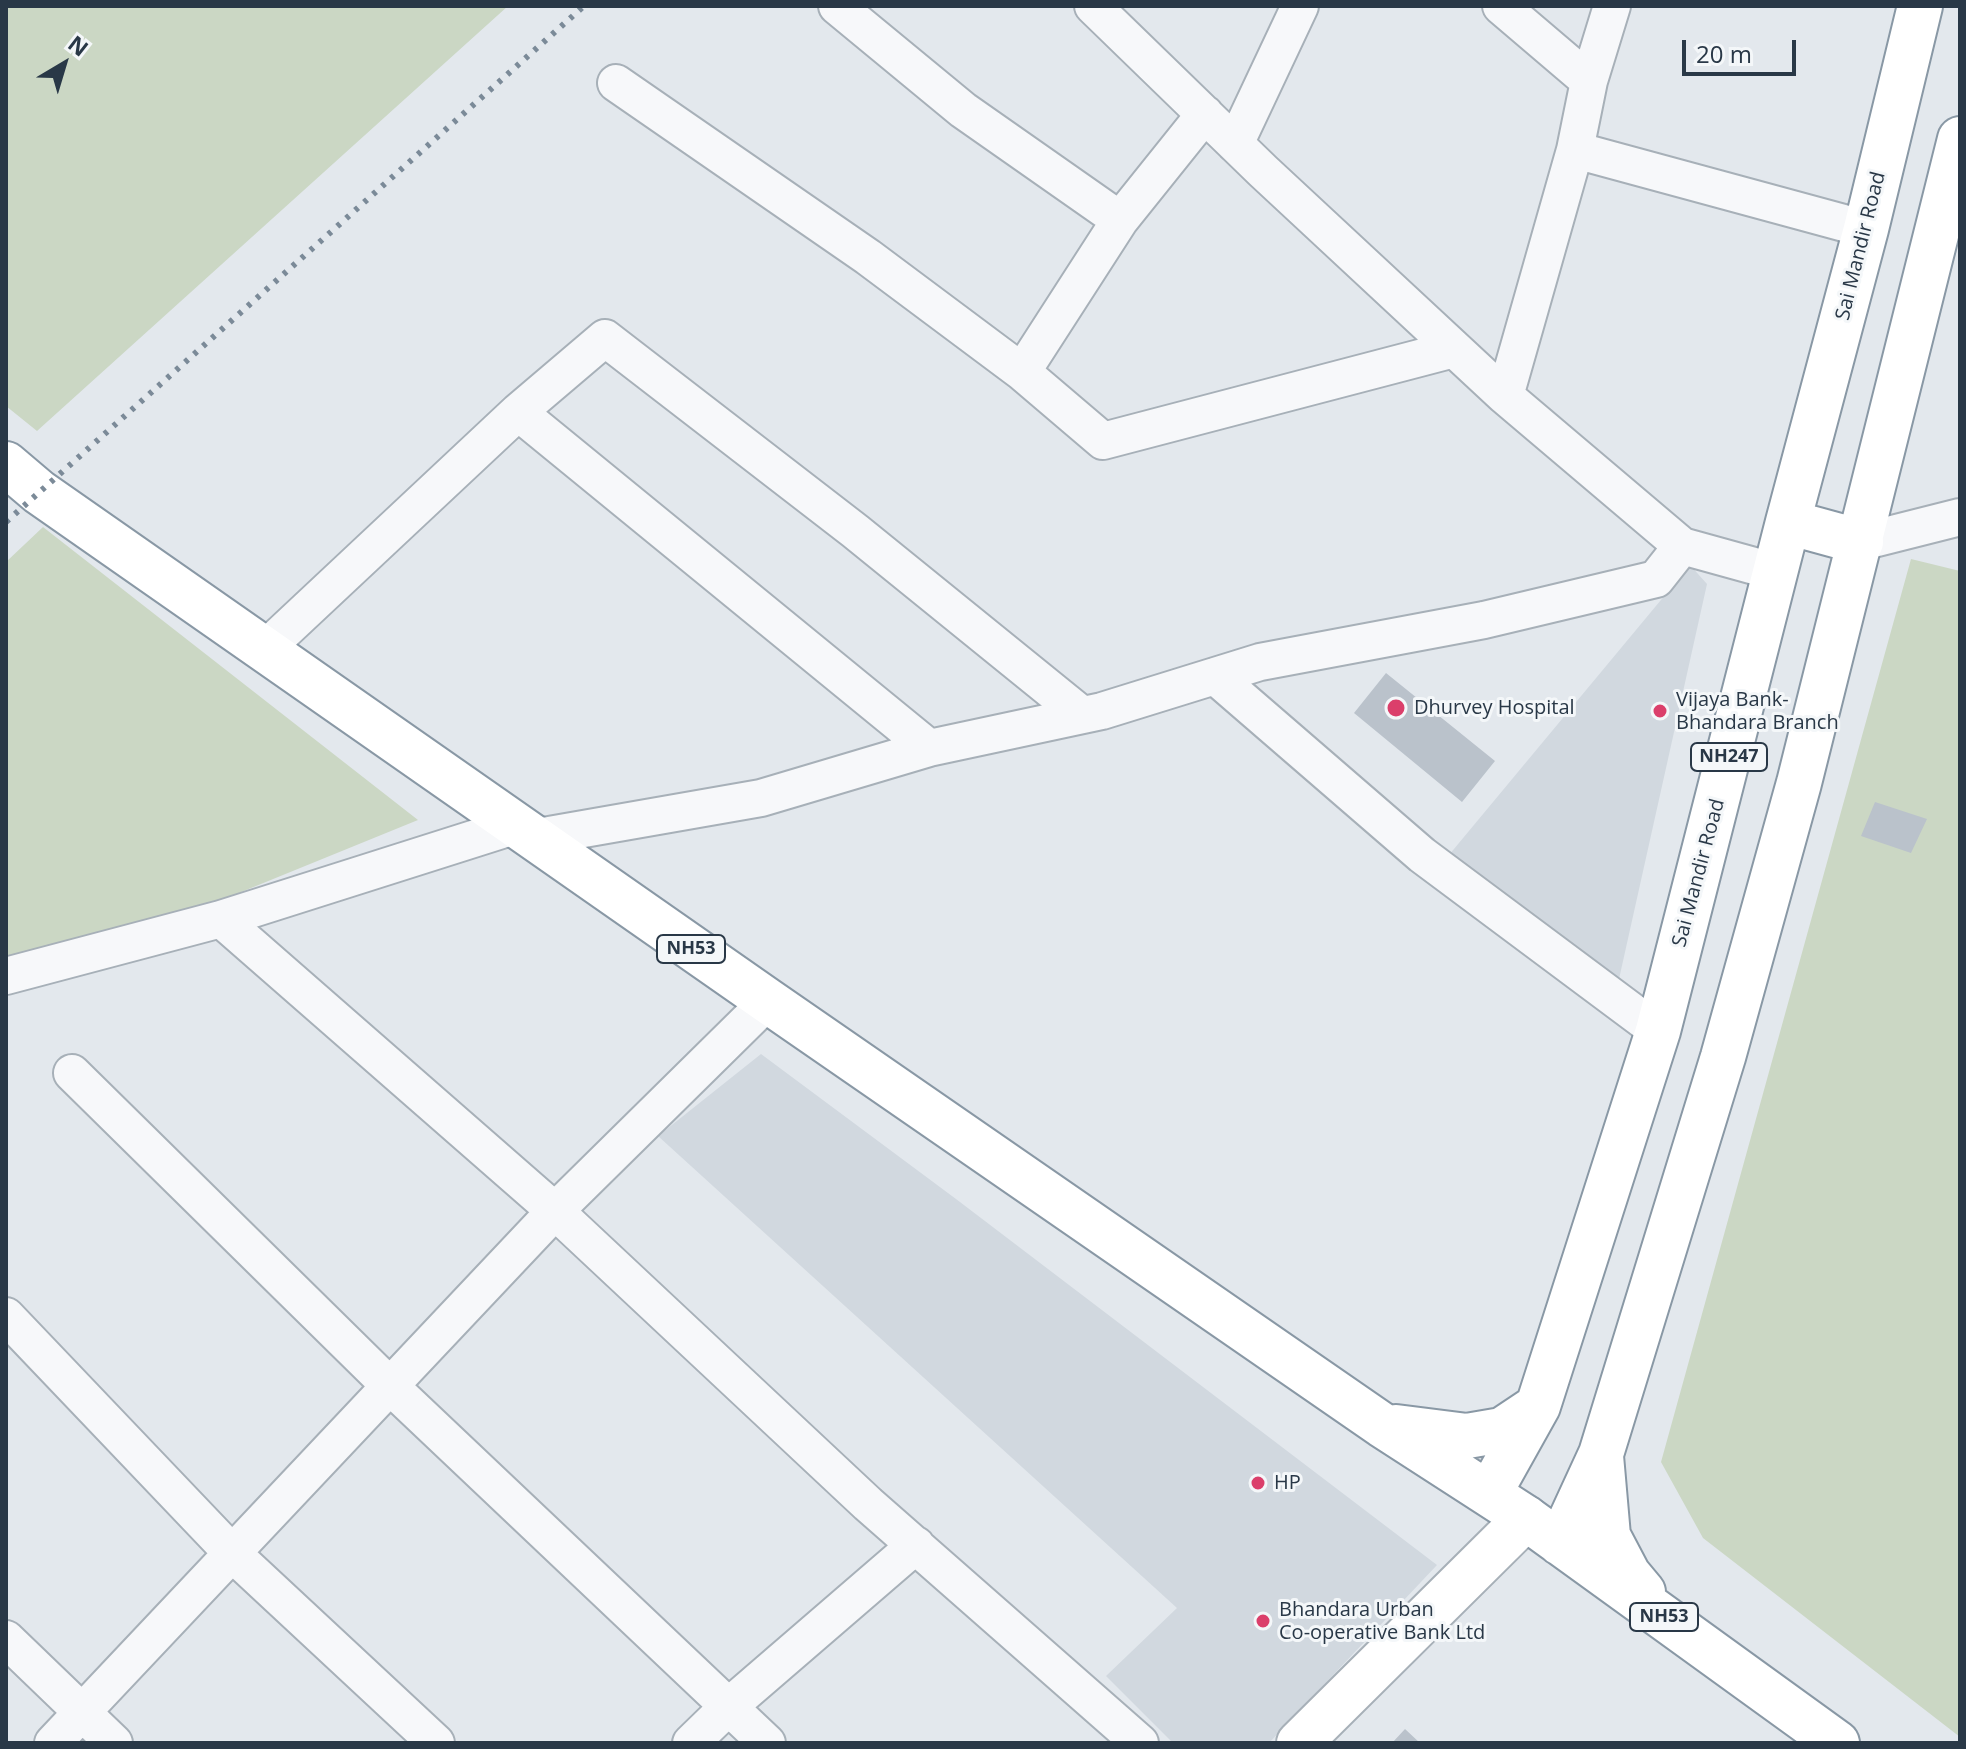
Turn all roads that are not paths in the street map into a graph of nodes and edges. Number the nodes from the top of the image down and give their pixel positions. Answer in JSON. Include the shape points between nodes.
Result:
{"nodes":[{"id":1,"x":837,"y":6,"type":"edge"},
{"id":2,"x":1093,"y":6,"type":"edge"},
{"id":3,"x":1300,"y":6,"type":"edge"},
{"id":4,"x":1501,"y":6,"type":"edge"},
{"id":5,"x":1612,"y":6,"type":"edge"},
{"id":6,"x":1920,"y":6,"type":"edge"},
{"id":7,"x":1589,"y":81,"type":"junction"},
{"id":8,"x":616,"y":83,"type":"dead end"},
{"id":9,"x":1205,"y":114,"type":"junction"},
{"id":10,"x":1960,"y":139,"type":"edge"},
{"id":11,"x":1235,"y":144,"type":"junction"},
{"id":12,"x":1575,"y":150,"type":"junction"},
{"id":13,"x":1120,"y":220,"type":"junction"},
{"id":14,"x":1866,"y":229,"type":"junction"},
{"id":15,"x":1454,"y":349,"type":"junction"},
{"id":16,"x":1022,"y":372,"type":"junction"},
{"id":17,"x":1505,"y":396,"type":"junction"},
{"id":18,"x":518,"y":412,"type":"junction"},
{"id":19,"x":6,"y":464,"type":"edge"},
{"id":20,"x":1960,"y":517,"type":"edge"},
{"id":21,"x":1788,"y":522,"type":"junction"},
{"id":22,"x":1861,"y":542,"type":"junction"},
{"id":23,"x":1682,"y":546,"type":"junction"},
{"id":24,"x":1776,"y":572,"type":"junction"},
{"id":25,"x":264,"y":650,"type":"junction"},
{"id":26,"x":1215,"y":676,"type":"junction"},
{"id":27,"x":1082,"y":715,"type":"junction"},
{"id":28,"x":929,"y":748,"type":"junction"},
{"id":29,"x":523,"y":832,"type":"junction"},
{"id":30,"x":221,"y":919,"type":"junction"},
{"id":31,"x":6,"y":976,"type":"edge"},
{"id":32,"x":768,"y":1001,"type":"junction"},
{"id":33,"x":1658,"y":1031,"type":"junction"},
{"id":34,"x":72,"y":1073,"type":"dead end"},
{"id":35,"x":555,"y":1211,"type":"junction"},
{"id":36,"x":6,"y":1316,"type":"edge"},
{"id":37,"x":391,"y":1387,"type":"junction"},
{"id":38,"x":1538,"y":1406,"type":"junction"},
{"id":39,"x":1382,"y":1425,"type":"junction"},
{"id":40,"x":1601,"y":1454,"type":"junction"},
{"id":41,"x":1490,"y":1492,"type":"junction"},
{"id":42,"x":1543,"y":1530,"type":"junction"},
{"id":43,"x":916,"y":1545,"type":"junction"},
{"id":44,"x":233,"y":1554,"type":"junction"},
{"id":45,"x":1662,"y":1616,"type":"junction"},
{"id":46,"x":6,"y":1639,"type":"edge"},
{"id":47,"x":727,"y":1708,"type":"junction"},
{"id":48,"x":82,"y":1712,"type":"junction"},
{"id":49,"x":53,"y":1743,"type":"edge"},
{"id":50,"x":114,"y":1743,"type":"edge"},
{"id":51,"x":436,"y":1743,"type":"edge"},
{"id":52,"x":691,"y":1743,"type":"edge"},
{"id":53,"x":767,"y":1743,"type":"edge"},
{"id":54,"x":1140,"y":1743,"type":"edge"},
{"id":55,"x":1299,"y":1743,"type":"edge"},
{"id":56,"x":1837,"y":1743,"type":"edge"}],
"edges":[{"from":1,"to":13,"type":"street","via":[[963,110]]},
{"from":2,"to":9,"type":"street"},
{"from":3,"to":11,"type":"street"},
{"from":4,"to":7,"type":"street"},
{"from":5,"to":7,"type":"street"},
{"from":6,"to":14,"type":"main road","name":"Sai Mandir Road","number":"NH247"},
{"from":7,"to":12,"type":"street"},
{"from":8,"to":16,"type":"street","via":[[868,257]]},
{"from":9,"to":11,"type":"street"},
{"from":9,"to":13,"type":"street"},
{"from":10,"to":22,"type":"main road"},
{"from":11,"to":15,"type":"street"},
{"from":12,"to":14,"type":"street"},
{"from":12,"to":17,"type":"street"},
{"from":13,"to":16,"type":"street"},
{"from":14,"to":21,"type":"main road","name":"Sai Mandir Road","number":"NH247"},
{"from":15,"to":16,"type":"street","via":[[1103,441]]},
{"from":15,"to":17,"type":"street"},
{"from":17,"to":23,"type":"street"},
{"from":18,"to":25,"type":"street"},
{"from":18,"to":27,"type":"street","via":[[605,338]]},
{"from":18,"to":28,"type":"street"},
{"from":19,"to":25,"type":"main road","number":"NH53"},
{"from":20,"to":22,"type":"street"},
{"from":21,"to":22,"type":"main road"},
{"from":21,"to":24,"type":"main road","name":"Sai Mandir Road","number":"NH247"},
{"from":22,"to":40,"type":"main road","via":[[1723,1057]]},
{"from":23,"to":24,"type":"street"},
{"from":23,"to":26,"type":"street","via":[[1656,579],[1484,620],[1260,662]]},
{"from":24,"to":33,"type":"main road","name":"Sai Mandir Road","number":"NH247"},
{"from":25,"to":29,"type":"main road","number":"NH53"},
{"from":26,"to":27,"type":"street"},
{"from":26,"to":33,"type":"street","via":[[1422,855]]},
{"from":27,"to":28,"type":"street"},
{"from":28,"to":29,"type":"street","via":[[761,798]]},
{"from":29,"to":30,"type":"street"},
{"from":29,"to":32,"type":"main road","number":"NH53"},
{"from":30,"to":31,"type":"street"},
{"from":30,"to":35,"type":"street"},
{"from":32,"to":35,"type":"street"},
{"from":32,"to":39,"type":"main road","number":"NH53"},
{"from":33,"to":38,"type":"main road","name":"Sai Mandir Road","number":"NH247"},
{"from":34,"to":37,"type":"street"},
{"from":35,"to":37,"type":"street"},
{"from":35,"to":43,"type":"street"},
{"from":36,"to":44,"type":"street"},
{"from":37,"to":44,"type":"street"},
{"from":37,"to":47,"type":"street"},
{"from":38,"to":39,"type":"main road","via":[[1502,1430],[1467,1436]]},
{"from":38,"to":41,"type":"main road","name":"Sai Mandir Road","number":"NH247"},
{"from":39,"to":41,"type":"main road","number":"NH53"},
{"from":40,"to":42,"type":"main road"},
{"from":40,"to":45,"type":"main road","via":[[1608,1536],[1628,1574]]},
{"from":41,"to":42,"type":"main road","number":"NH53"},
{"from":42,"to":45,"type":"main road","number":"NH53"},
{"from":42,"to":55,"type":"main road"},
{"from":43,"to":47,"type":"street"},
{"from":43,"to":54,"type":"street"},
{"from":44,"to":48,"type":"street"},
{"from":44,"to":51,"type":"street"},
{"from":45,"to":56,"type":"main road","number":"NH53"},
{"from":46,"to":48,"type":"street"},
{"from":47,"to":52,"type":"street"},
{"from":47,"to":53,"type":"street"},
{"from":48,"to":49,"type":"street"},
{"from":48,"to":50,"type":"street"}]}
